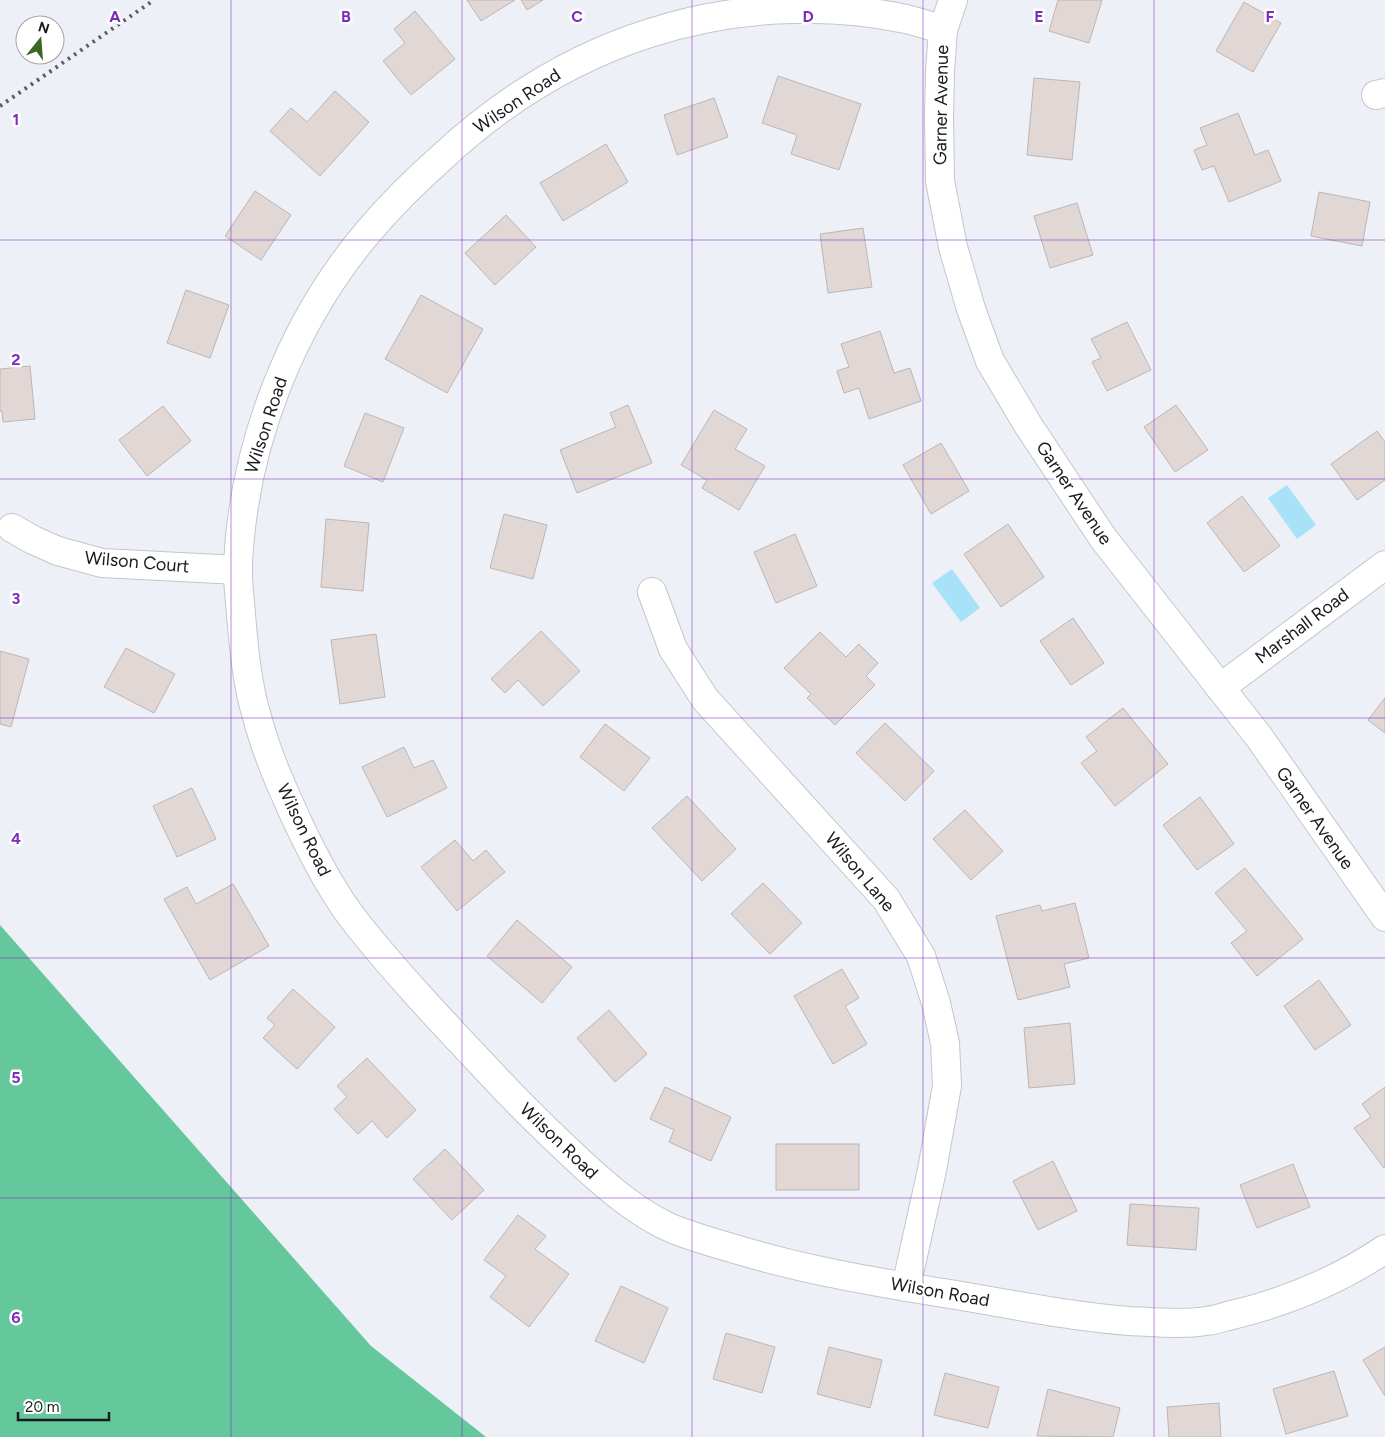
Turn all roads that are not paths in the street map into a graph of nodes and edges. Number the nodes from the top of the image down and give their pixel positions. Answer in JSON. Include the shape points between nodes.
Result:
{"nodes":[{"id":1,"x":953,"y":0,"type":"edge"},
{"id":2,"x":943,"y":30,"type":"junction"},
{"id":3,"x":12,"y":528,"type":"dead end"},
{"id":4,"x":1385,"y":565,"type":"edge"},
{"id":5,"x":238,"y":570,"type":"junction"},
{"id":6,"x":652,"y":592,"type":"dead end"},
{"id":7,"x":1220,"y":688,"type":"junction"},
{"id":8,"x":1385,"y":917,"type":"edge"},
{"id":9,"x":1385,"y":1249,"type":"edge"},
{"id":10,"x":906,"y":1287,"type":"junction"}],
"edges":[{"from":1,"to":2,"type":"street","name":"Garner Avenue"},
{"from":2,"to":5,"type":"street","name":"Wilson Road","via":[[896,18],[820,9],[725,15],[650,32],[598,52],[555,73],[500,108],[404,191],[364,236],[325,290],[291,352],[268,409],[248,482]]},
{"from":2,"to":7,"type":"street","name":"Garner Avenue","via":[[940,181],[953,247],[990,361],[1103,538]]},
{"from":3,"to":5,"type":"street","name":"Wilson Court","via":[[58,551],[102,562]]},
{"from":4,"to":7,"type":"street","name":"Marshall Road"},
{"from":5,"to":10,"type":"street","name":"Wilson Road","via":[[243,646],[253,703],[272,764],[320,868],[355,922],[434,1013],[532,1118],[605,1185],[670,1228],[758,1256]]},
{"from":6,"to":10,"type":"street","name":"Wilson Lane","via":[[674,648],[704,699],[886,899],[921,956],[945,1043],[947,1086]]},
{"from":7,"to":8,"type":"street","name":"Garner Avenue","via":[[1259,737]]},
{"from":9,"to":10,"type":"street","name":"Wilson Road","via":[[1366,1262],[1308,1290],[1258,1309],[1206,1322],[1094,1318]]}]}
